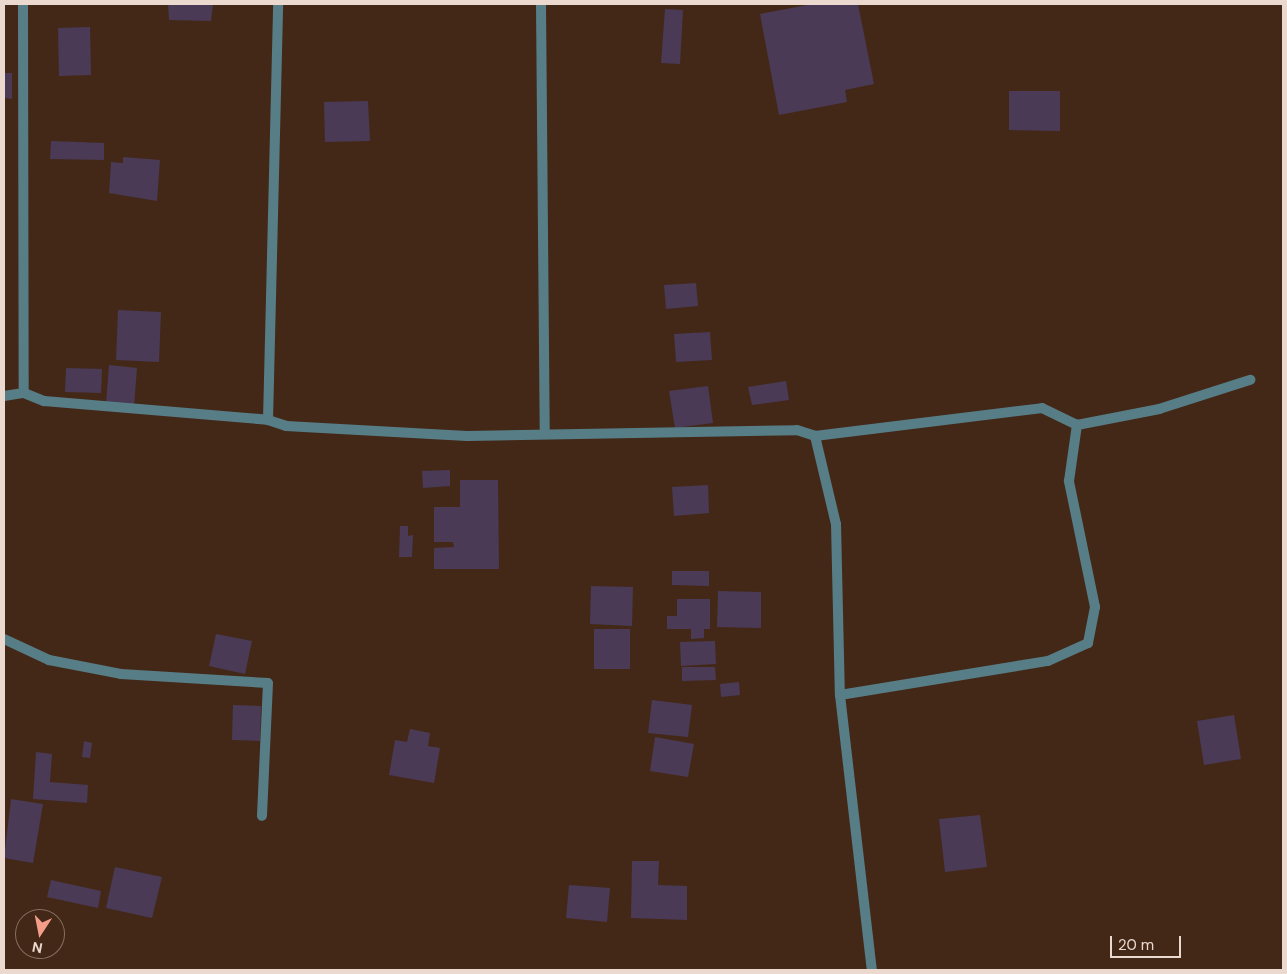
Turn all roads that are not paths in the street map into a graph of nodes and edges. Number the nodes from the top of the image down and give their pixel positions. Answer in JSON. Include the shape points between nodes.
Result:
{"nodes":[{"id":1,"x":23,"y":4,"type":"edge"},
{"id":2,"x":278,"y":4,"type":"edge"},
{"id":3,"x":541,"y":4,"type":"edge"},
{"id":4,"x":1250,"y":380,"type":"dead end"},
{"id":5,"x":24,"y":393,"type":"junction"},
{"id":6,"x":4,"y":396,"type":"edge"},
{"id":7,"x":268,"y":420,"type":"junction"},
{"id":8,"x":1077,"y":425,"type":"junction"},
{"id":9,"x":545,"y":434,"type":"junction"},
{"id":10,"x":815,"y":436,"type":"junction"},
{"id":11,"x":4,"y":639,"type":"edge"},
{"id":12,"x":840,"y":695,"type":"junction"},
{"id":13,"x":262,"y":816,"type":"dead end"},
{"id":14,"x":872,"y":970,"type":"edge"}],
"edges":[{"from":1,"to":5,"type":"street"},
{"from":2,"to":7,"type":"street"},
{"from":3,"to":9,"type":"street"},
{"from":4,"to":8,"type":"street","via":[[1160,409]]},
{"from":5,"to":6,"type":"street"},
{"from":5,"to":7,"type":"street","via":[[44,400]]},
{"from":7,"to":9,"type":"street","via":[[286,426],[467,436]]},
{"from":8,"to":10,"type":"street","via":[[1042,408]]},
{"from":8,"to":12,"type":"street","via":[[1069,481],[1095,607],[1088,643],[1048,661]]},
{"from":9,"to":10,"type":"street","via":[[797,430]]},
{"from":10,"to":12,"type":"street","via":[[836,524]]},
{"from":11,"to":13,"type":"street","via":[[48,660],[120,674],[268,683]]},
{"from":12,"to":14,"type":"street"}]}
